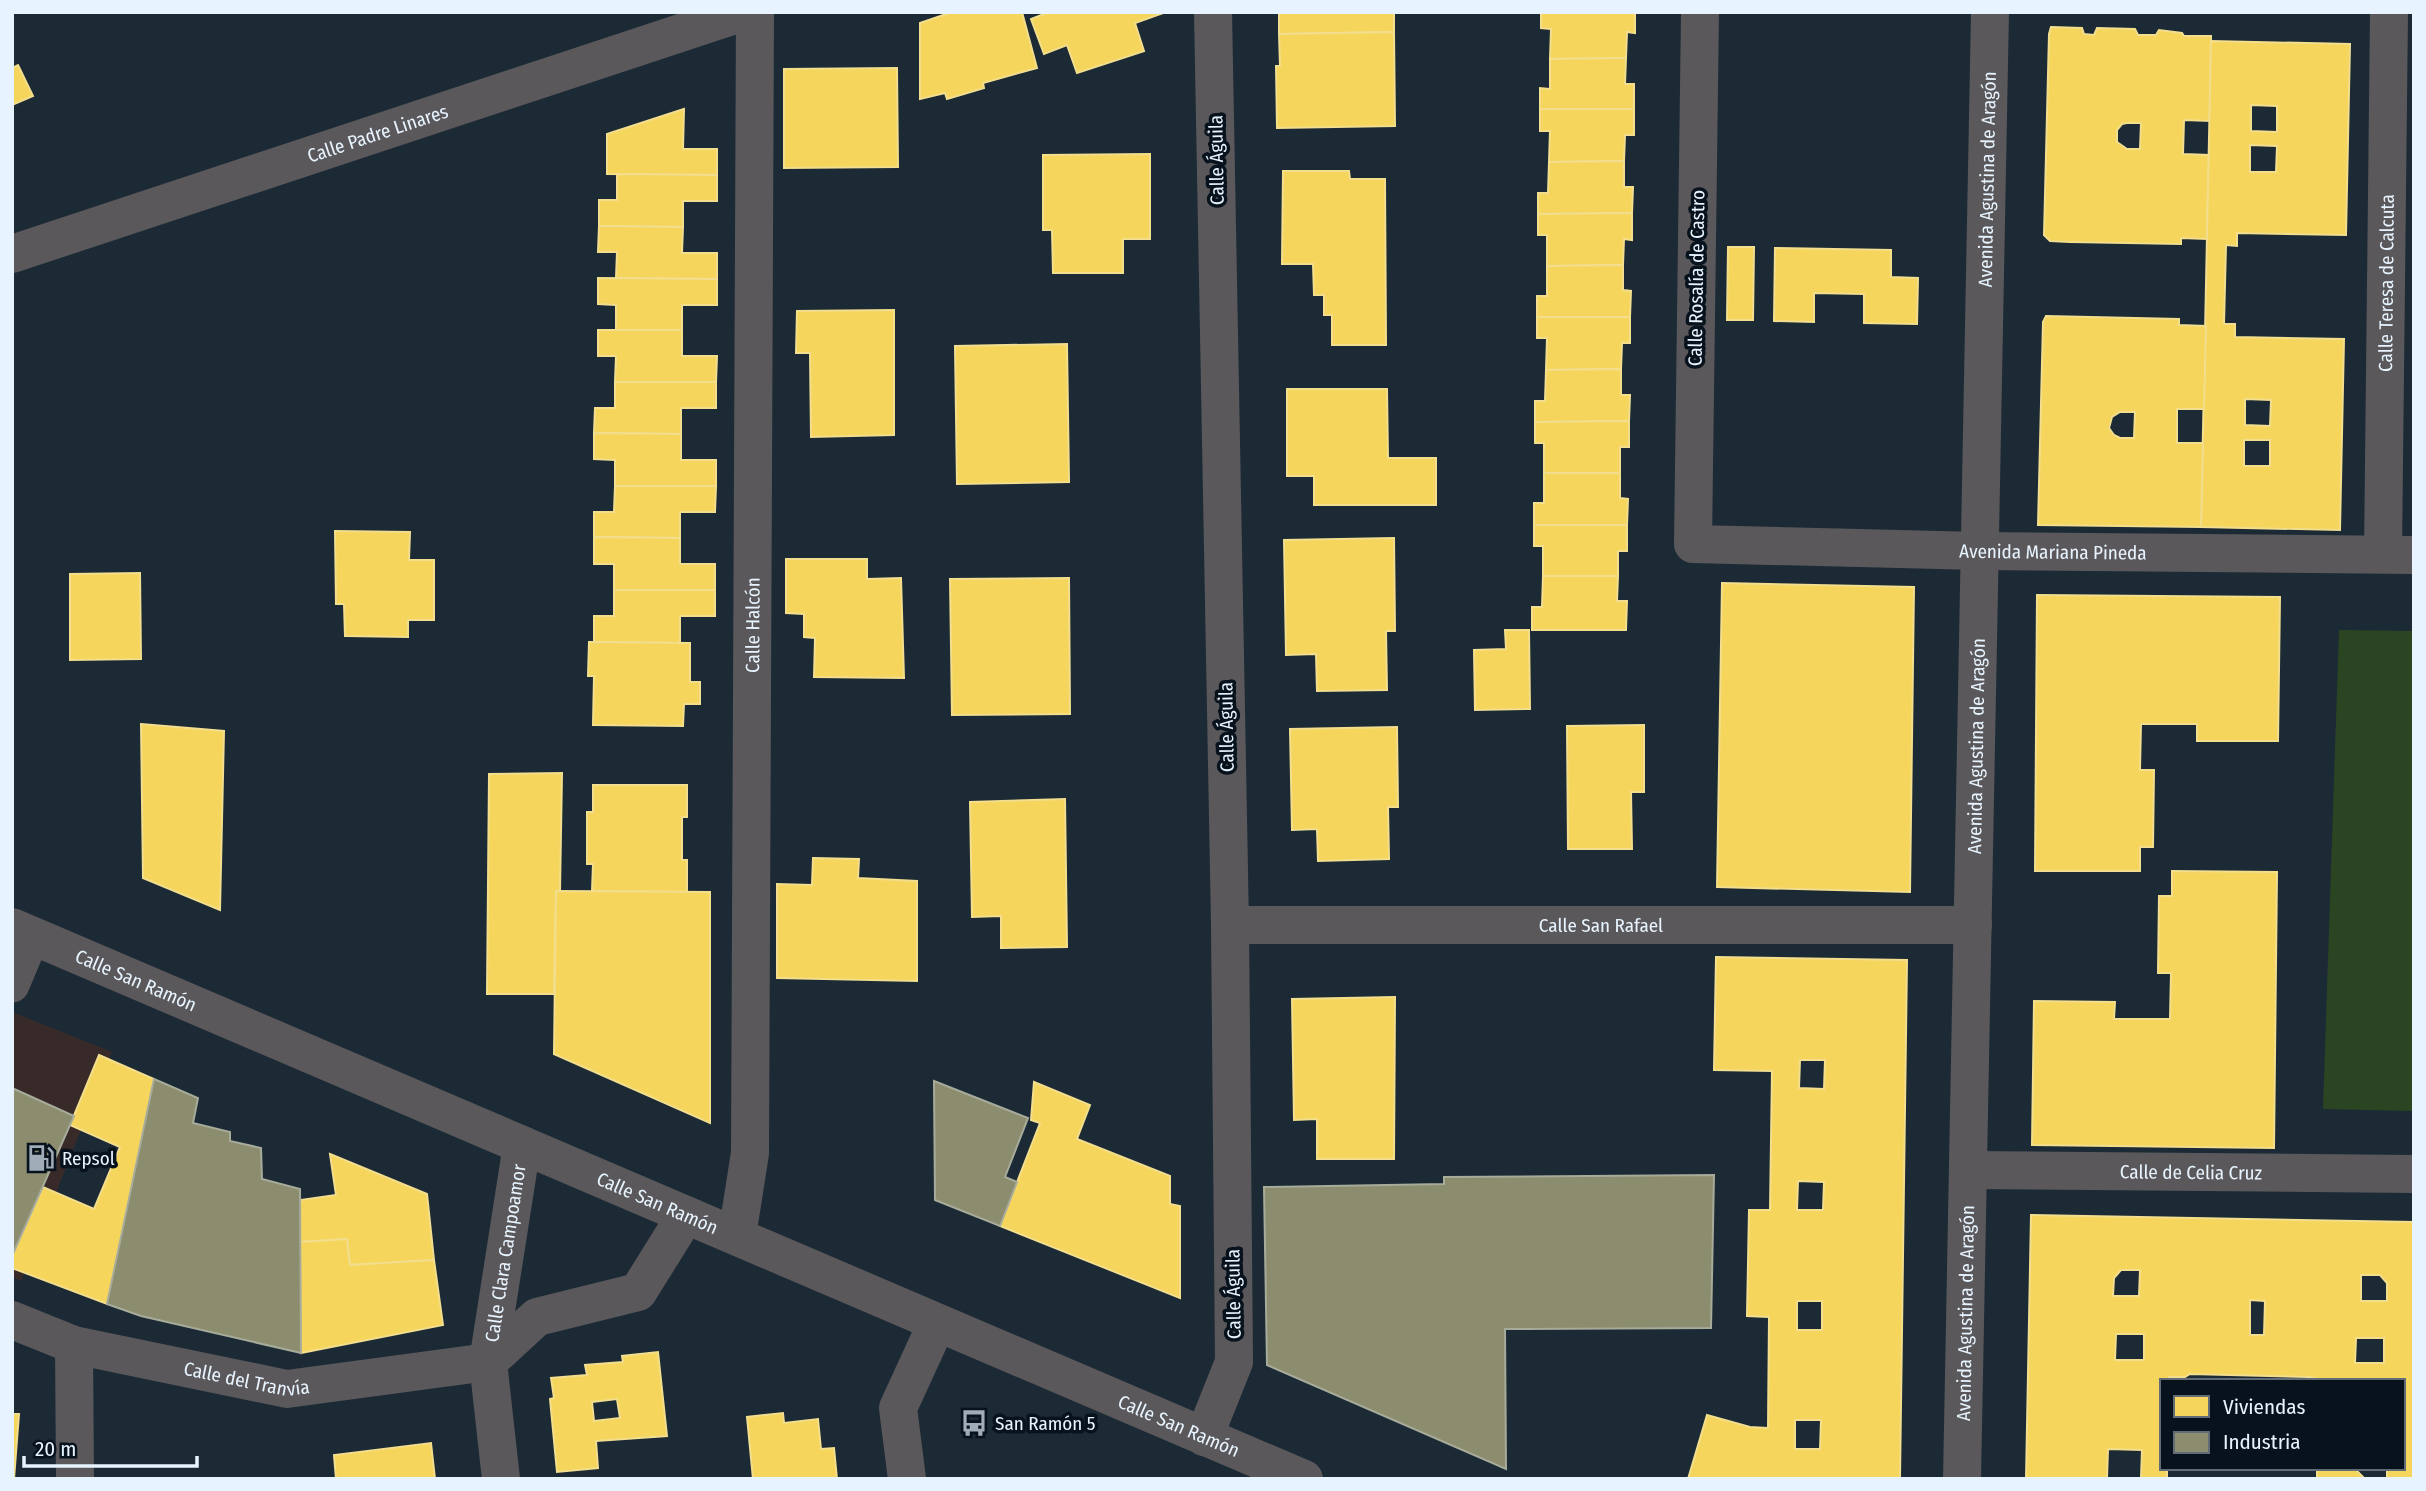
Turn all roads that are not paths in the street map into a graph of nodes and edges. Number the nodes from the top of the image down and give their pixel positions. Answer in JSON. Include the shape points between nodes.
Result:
{"nodes":[{"id":1,"x":744,"y":12,"type":"edge"},
{"id":2,"x":755,"y":12,"type":"edge"},
{"id":3,"x":1213,"y":12,"type":"edge"},
{"id":4,"x":1700,"y":12,"type":"edge"},
{"id":5,"x":1990,"y":12,"type":"edge"},
{"id":6,"x":2389,"y":12,"type":"edge"},
{"id":7,"x":12,"y":254,"type":"edge"},
{"id":8,"x":1693,"y":544,"type":"joint"},
{"id":9,"x":1979,"y":551,"type":"junction"},
{"id":10,"x":2398,"y":555,"type":"edge"},
{"id":11,"x":1230,"y":925,"type":"junction"},
{"id":12,"x":1973,"y":925,"type":"junction"},
{"id":13,"x":22,"y":931,"type":"edge"},
{"id":14,"x":12,"y":985,"type":"edge"},
{"id":15,"x":522,"y":1145,"type":"junction"},
{"id":16,"x":1969,"y":1170,"type":"junction"},
{"id":17,"x":2414,"y":1174,"type":"edge"},
{"id":18,"x":686,"y":1214,"type":"junction"},
{"id":19,"x":737,"y":1236,"type":"junction"},
{"id":20,"x":12,"y":1320,"type":"edge"},
{"id":21,"x":937,"y":1323,"type":"junction"},
{"id":22,"x":74,"y":1345,"type":"junction"},
{"id":23,"x":488,"y":1362,"type":"junction"},
{"id":24,"x":1204,"y":1437,"type":"junction"},
{"id":25,"x":75,"y":1479,"type":"edge"},
{"id":26,"x":501,"y":1479,"type":"edge"},
{"id":27,"x":907,"y":1479,"type":"edge"},
{"id":28,"x":1304,"y":1479,"type":"edge"},
{"id":29,"x":1962,"y":1479,"type":"edge"}],
"edges":[{"from":1,"to":7,"type":"street","name":"Calle Padre Linares"},
{"from":2,"to":19,"type":"street","name":"Calle Halcón","via":[[750,1153]]},
{"from":3,"to":11,"type":"street","name":"Calle Águila"},
{"from":4,"to":8,"type":"street","name":"Calle Rosalía de Castro"},
{"from":5,"to":9,"type":"street","name":"Avenida Agustina de Aragón"},
{"from":6,"to":10,"type":"street","name":"Calle Teresa de Calcuta"},
{"from":8,"to":9,"type":"street","name":"Avenida Mariana Pineda"},
{"from":9,"to":10,"type":"street","name":"Avenida Mariana Pineda"},
{"from":9,"to":12,"type":"street","name":"Avenida Agustina de Aragón"},
{"from":11,"to":12,"type":"street","name":"Calle San Rafael"},
{"from":11,"to":24,"type":"street","name":"Calle Águila","via":[[1234,1362]]},
{"from":12,"to":16,"type":"street","name":"Avenida Agustina de Aragón"},
{"from":13,"to":14,"type":"lane"},
{"from":13,"to":15,"type":"street","name":"Calle San Ramón"},
{"from":15,"to":18,"type":"street","name":"Calle San Ramón"},
{"from":15,"to":23,"type":"street","name":"Calle Clara Campoamor"},
{"from":16,"to":17,"type":"street","name":"Calle de Celia Cruz"},
{"from":16,"to":29,"type":"street","name":"Avenida Agustina de Aragón"},
{"from":18,"to":19,"type":"street","name":"Calle San Ramón"},
{"from":18,"to":23,"type":"street","name":"Calle Clara Campoamor","via":[[638,1292],[537,1317]]},
{"from":19,"to":21,"type":"street","name":"Calle San Ramón"},
{"from":20,"to":22,"type":"street","name":"Calle del Tranvía"},
{"from":21,"to":24,"type":"street","name":"Calle San Ramón"},
{"from":21,"to":27,"type":"street","via":[[898,1408]]},
{"from":22,"to":23,"type":"street","name":"Calle del Tranvía","via":[[287,1390]]},
{"from":22,"to":25,"type":"street"},
{"from":23,"to":26,"type":"street","name":"Calle Clara Campoamor"},
{"from":24,"to":28,"type":"street","name":"Calle San Ramón"}]}
